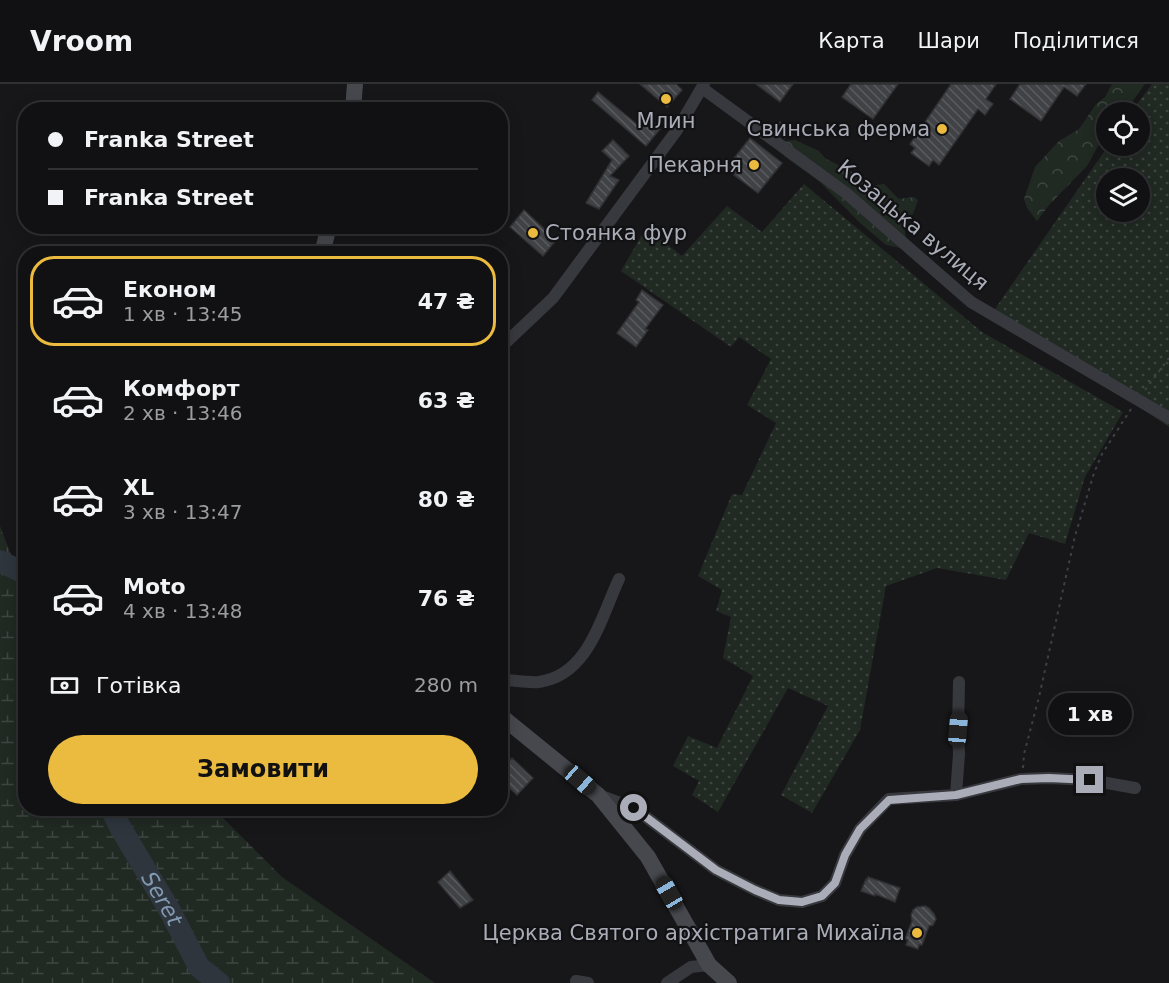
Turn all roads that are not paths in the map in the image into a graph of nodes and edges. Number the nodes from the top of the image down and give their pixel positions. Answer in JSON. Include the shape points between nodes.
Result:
{"nodes":[{"id":1,"x":355,"y":84,"type":"edge"},
{"id":2,"x":703,"y":86,"type":"edge"},
{"id":3,"x":354,"y":102,"type":"edge"},
{"id":4,"x":508,"y":340,"type":"edge"},
{"id":5,"x":1169,"y":418,"type":"edge"},
{"id":6,"x":619,"y":579,"type":"dead end"},
{"id":7,"x":508,"y":680,"type":"edge"},
{"id":8,"x":959,"y":682,"type":"dead end"},
{"id":9,"x":508,"y":722,"type":"edge"},
{"id":10,"x":1135,"y":788,"type":"dead end"},
{"id":11,"x":598,"y":795,"type":"junction"},
{"id":12,"x":956,"y":795,"type":"junction"},
{"id":13,"x":710,"y":965,"type":"junction"},
{"id":14,"x":668,"y":983,"type":"edge"},
{"id":15,"x":729,"y":983,"type":"edge"}],
"edges":[{"from":1,"to":3,"type":"main road"},
{"from":2,"to":4,"type":"street","via":[[677,130],[553,298]]},
{"from":2,"to":5,"type":"street","name":"Козацька вулиця","via":[[846,193],[971,302]]},
{"from":6,"to":7,"type":"street","via":[[588,648],[566,671],[536,682]]},
{"from":8,"to":12,"type":"street"},
{"from":9,"to":11,"type":"main road"},
{"from":10,"to":12,"type":"street","via":[[1090,780],[1021,779]]},
{"from":11,"to":12,"type":"street","via":[[634,808],[716,870],[779,900],[802,902],[822,896],[835,883],[860,829],[889,800]]},
{"from":11,"to":13,"type":"main road","via":[[648,857]]},
{"from":13,"to":14,"type":"street","via":[[692,967]]},
{"from":13,"to":15,"type":"main road"}]}
